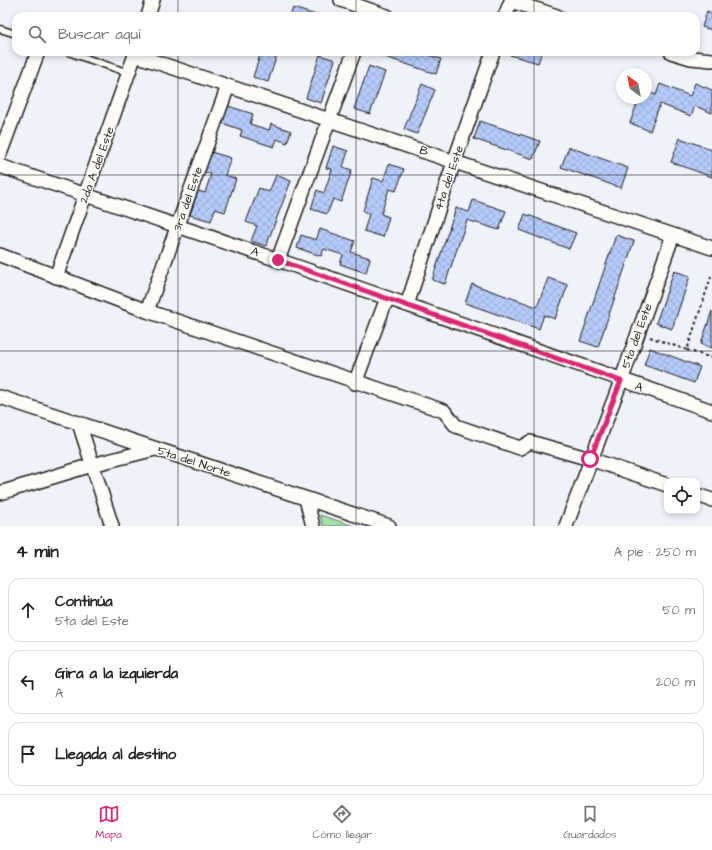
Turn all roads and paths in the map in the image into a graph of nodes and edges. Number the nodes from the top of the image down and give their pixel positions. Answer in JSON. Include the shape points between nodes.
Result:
{"nodes":[{"id":1,"x":153,"y":0,"type":"edge"},
{"id":2,"x":341,"y":0,"type":"edge"},
{"id":3,"x":149,"y":12,"type":"edge"},
{"id":4,"x":367,"y":12,"type":"edge"},
{"id":5,"x":507,"y":12,"type":"edge"},
{"id":6,"x":545,"y":12,"type":"edge"},
{"id":7,"x":0,"y":29,"type":"edge"},
{"id":8,"x":12,"y":33,"type":"edge"},
{"id":9,"x":37,"y":56,"type":"edge"},
{"id":10,"x":80,"y":56,"type":"edge"},
{"id":11,"x":135,"y":56,"type":"edge"},
{"id":12,"x":144,"y":56,"type":"edge"},
{"id":13,"x":352,"y":56,"type":"edge"},
{"id":14,"x":491,"y":56,"type":"edge"},
{"id":15,"x":684,"y":56,"type":"edge"},
{"id":16,"x":712,"y":60,"type":"edge"},
{"id":17,"x":129,"y":73,"type":"junction"},
{"id":18,"x":228,"y":86,"type":"junction"},
{"id":19,"x":328,"y":120,"type":"junction"},
{"id":20,"x":0,"y":154,"type":"edge"},
{"id":21,"x":454,"y":162,"type":"junction"},
{"id":22,"x":0,"y":166,"type":"edge"},
{"id":23,"x":86,"y":195,"type":"junction"},
{"id":24,"x":179,"y":226,"type":"junction"},
{"id":25,"x":673,"y":235,"type":"junction"},
{"id":26,"x":712,"y":248,"type":"edge"},
{"id":27,"x":0,"y":255,"type":"edge"},
{"id":28,"x":278,"y":260,"type":"junction"},
{"id":29,"x":712,"y":274,"type":"edge"},
{"id":30,"x":56,"y":277,"type":"junction"},
{"id":31,"x":387,"y":298,"type":"junction"},
{"id":32,"x":407,"y":305,"type":"junction"},
{"id":33,"x":147,"y":311,"type":"junction"},
{"id":34,"x":639,"y":333,"type":"junction"},
{"id":35,"x":687,"y":350,"type":"junction"},
{"id":36,"x":712,"y":358,"type":"edge"},
{"id":37,"x":621,"y":381,"type":"junction"},
{"id":38,"x":356,"y":382,"type":"junction"},
{"id":39,"x":0,"y":397,"type":"edge"},
{"id":40,"x":712,"y":411,"type":"edge"},
{"id":41,"x":79,"y":423,"type":"junction"},
{"id":42,"x":156,"y":449,"type":"junction"},
{"id":43,"x":590,"y":459,"type":"junction"},
{"id":44,"x":92,"y":465,"type":"junction"},
{"id":45,"x":664,"y":484,"type":"edge"},
{"id":46,"x":0,"y":493,"type":"edge"},
{"id":47,"x":700,"y":496,"type":"edge"},
{"id":48,"x":306,"y":499,"type":"junction"},
{"id":49,"x":712,"y":500,"type":"edge"},
{"id":50,"x":112,"y":526,"type":"edge"},
{"id":51,"x":313,"y":526,"type":"edge"},
{"id":52,"x":389,"y":526,"type":"edge"},
{"id":53,"x":566,"y":526,"type":"edge"}],
"edges":[{"from":1,"to":3,"type":"street"},
{"from":2,"to":4,"type":"street"},
{"from":5,"to":6,"type":"street","via":[[511,1]]},
{"from":7,"to":8,"type":"lane"},
{"from":9,"to":20,"type":"street"},
{"from":10,"to":17,"type":"lane"},
{"from":11,"to":17,"type":"street","name":"2da A del Este"},
{"from":12,"to":18,"type":"street","name":"B"},
{"from":13,"to":19,"type":"street"},
{"from":14,"to":21,"type":"street","name":"4ta del Este"},
{"from":15,"to":16,"type":"street"},
{"from":17,"to":23,"type":"street","name":"2da A del Este"},
{"from":18,"to":19,"type":"street","name":"B"},
{"from":18,"to":24,"type":"street","name":"3ra del Este"},
{"from":19,"to":21,"type":"street","name":"B"},
{"from":19,"to":28,"type":"street"},
{"from":21,"to":25,"type":"street","name":"B"},
{"from":21,"to":32,"type":"street","name":"4ta del Este"},
{"from":22,"to":23,"type":"street","name":"A"},
{"from":23,"to":24,"type":"street","name":"A"},
{"from":23,"to":30,"type":"street","name":"2da A del Este"},
{"from":24,"to":28,"type":"street","name":"A"},
{"from":24,"to":33,"type":"street","name":"3ra del Este"},
{"from":25,"to":26,"type":"street","name":"B"},
{"from":25,"to":34,"type":"street","name":"5ta del Este"},
{"from":27,"to":30,"type":"street"},
{"from":28,"to":31,"type":"street","name":"A"},
{"from":29,"to":35,"type":"path"},
{"from":30,"to":33,"type":"street"},
{"from":31,"to":32,"type":"street","name":"A"},
{"from":31,"to":38,"type":"street"},
{"from":32,"to":37,"type":"street","name":"A"},
{"from":33,"to":38,"type":"street"},
{"from":34,"to":35,"type":"path"},
{"from":34,"to":37,"type":"street","name":"5ta del Este"},
{"from":35,"to":36,"type":"path"},
{"from":37,"to":40,"type":"street","name":"A"},
{"from":37,"to":43,"type":"street","name":"5ta del Este"},
{"from":38,"to":43,"type":"street","via":[[444,411],[456,426],[520,448],[530,442]]},
{"from":39,"to":41,"type":"street","name":"5ta del Norte"},
{"from":41,"to":42,"type":"street","name":"5ta del Norte"},
{"from":41,"to":44,"type":"street"},
{"from":42,"to":44,"type":"street"},
{"from":42,"to":48,"type":"street","name":"5ta del Norte"},
{"from":43,"to":45,"type":"street"},
{"from":43,"to":53,"type":"street","name":"5ta del Este"},
{"from":44,"to":46,"type":"street"},
{"from":44,"to":50,"type":"street"},
{"from":47,"to":49,"type":"street"},
{"from":48,"to":51,"type":"street"},
{"from":48,"to":52,"type":"street","name":"5ta del Norte"}]}
